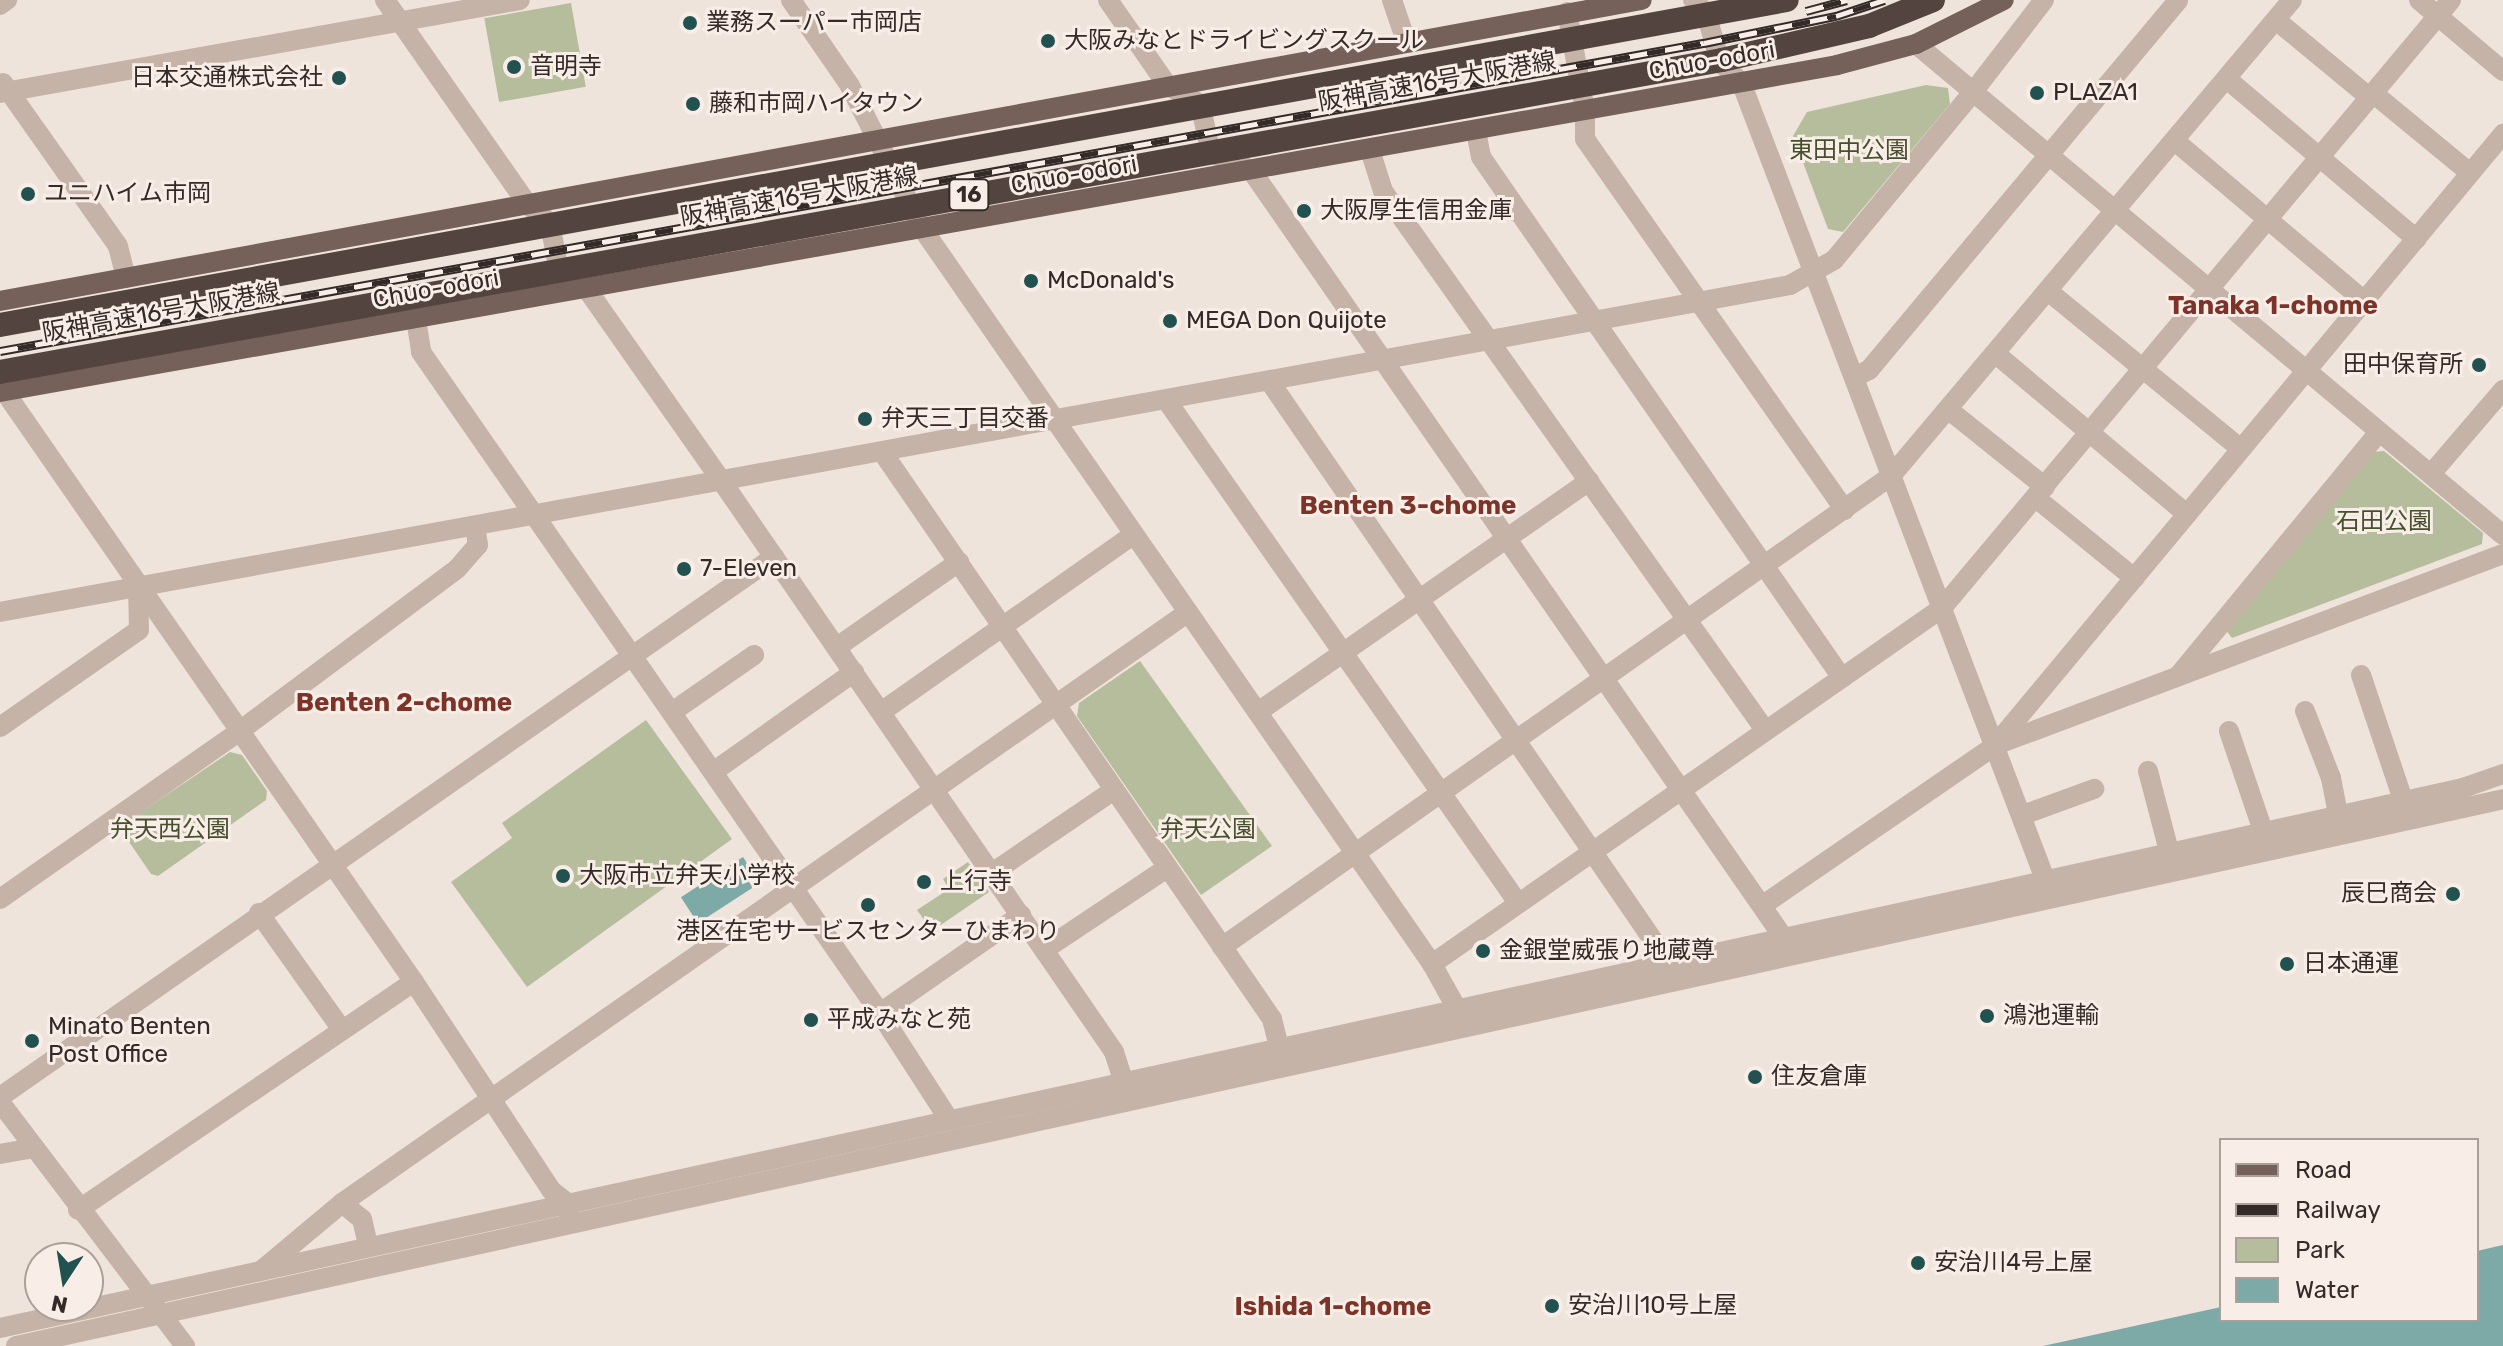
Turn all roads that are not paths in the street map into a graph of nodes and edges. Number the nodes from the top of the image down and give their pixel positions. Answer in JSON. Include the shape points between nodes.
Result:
{"nodes":[{"id":1,"x":7,"y":0,"type":"edge"},
{"id":2,"x":385,"y":0,"type":"edge"},
{"id":3,"x":520,"y":0,"type":"edge"},
{"id":4,"x":791,"y":0,"type":"edge"},
{"id":5,"x":1108,"y":0,"type":"edge"},
{"id":6,"x":1392,"y":0,"type":"edge"},
{"id":7,"x":1642,"y":0,"type":"edge"},
{"id":8,"x":1693,"y":0,"type":"edge"},
{"id":9,"x":1787,"y":0,"type":"edge"},
{"id":10,"x":1933,"y":0,"type":"edge"},
{"id":11,"x":2004,"y":0,"type":"edge"},
{"id":12,"x":2044,"y":0,"type":"edge"},
{"id":13,"x":2178,"y":0,"type":"edge"},
{"id":14,"x":2292,"y":0,"type":"edge"},
{"id":15,"x":2419,"y":0,"type":"edge"},
{"id":16,"x":0,"y":5,"type":"edge"},
{"id":17,"x":1562,"y":6,"type":"edge"},
{"id":18,"x":2444,"y":8,"type":"edge"},
{"id":19,"x":2276,"y":20,"type":"junction"},
{"id":20,"x":400,"y":22,"type":"junction"},
{"id":21,"x":1406,"y":41,"type":"junction"},
{"id":22,"x":1916,"y":44,"type":"junction"},
{"id":23,"x":2503,"y":71,"type":"edge"},
{"id":24,"x":2227,"y":79,"type":"junction"},
{"id":25,"x":1741,"y":82,"type":"junction"},
{"id":26,"x":1167,"y":85,"type":"junction"},
{"id":27,"x":3,"y":88,"type":"edge"},
{"id":28,"x":1973,"y":92,"type":"junction"},
{"id":29,"x":2371,"y":95,"type":"junction"},
{"id":30,"x":1585,"y":110,"type":"junction"},
{"id":31,"x":1476,"y":131,"type":"junction"},
{"id":32,"x":2503,"y":134,"type":"edge"},
{"id":33,"x":879,"y":139,"type":"junction"},
{"id":34,"x":2175,"y":141,"type":"junction"},
{"id":35,"x":1370,"y":150,"type":"junction"},
{"id":36,"x":2049,"y":156,"type":"junction"},
{"id":37,"x":2319,"y":156,"type":"junction"},
{"id":38,"x":1251,"y":170,"type":"junction"},
{"id":39,"x":2470,"y":173,"type":"junction"},
{"id":40,"x":528,"y":205,"type":"junction"},
{"id":41,"x":2115,"y":211,"type":"junction"},
{"id":42,"x":2267,"y":219,"type":"junction"},
{"id":43,"x":922,"y":228,"type":"junction"},
{"id":44,"x":2416,"y":239,"type":"junction"},
{"id":45,"x":1812,"y":273,"type":"junction"},
{"id":46,"x":126,"y":278,"type":"junction"},
{"id":47,"x":586,"y":288,"type":"junction"},
{"id":48,"x":2209,"y":289,"type":"junction"},
{"id":49,"x":2048,"y":291,"type":"junction"},
{"id":50,"x":0,"y":301,"type":"edge"},
{"id":51,"x":2364,"y":301,"type":"junction"},
{"id":52,"x":1701,"y":304,"type":"junction"},
{"id":53,"x":416,"y":319,"type":"junction"},
{"id":54,"x":1594,"y":324,"type":"junction"},
{"id":55,"x":0,"y":325,"type":"edge"},
{"id":56,"x":1492,"y":343,"type":"junction"},
{"id":57,"x":1996,"y":354,"type":"junction"},
{"id":58,"x":1381,"y":362,"type":"junction"},
{"id":59,"x":2144,"y":368,"type":"junction"},
{"id":60,"x":2306,"y":370,"type":"junction"},
{"id":61,"x":1855,"y":377,"type":"junction"},
{"id":62,"x":1270,"y":382,"type":"junction"},
{"id":63,"x":1,"y":385,"type":"edge"},
{"id":64,"x":2503,"y":390,"type":"edge"},
{"id":65,"x":1167,"y":401,"type":"junction"},
{"id":66,"x":1949,"y":410,"type":"junction"},
{"id":67,"x":1056,"y":421,"type":"junction"},
{"id":68,"x":2379,"y":432,"type":"junction"},
{"id":69,"x":2090,"y":433,"type":"junction"},
{"id":70,"x":2241,"y":449,"type":"junction"},
{"id":71,"x":883,"y":453,"type":"junction"},
{"id":72,"x":2431,"y":474,"type":"junction"},
{"id":73,"x":1891,"y":476,"type":"junction"},
{"id":74,"x":1589,"y":481,"type":"junction"},
{"id":75,"x":723,"y":483,"type":"junction"},
{"id":76,"x":2040,"y":493,"type":"junction"},
{"id":77,"x":1845,"y":510,"type":"junction"},
{"id":78,"x":2187,"y":514,"type":"junction"},
{"id":79,"x":535,"y":515,"type":"junction"},
{"id":80,"x":475,"y":526,"type":"junction"},
{"id":81,"x":1134,"y":534,"type":"junction"},
{"id":82,"x":2503,"y":535,"type":"edge"},
{"id":83,"x":1504,"y":540,"type":"junction"},
{"id":84,"x":2503,"y":554,"type":"edge"},
{"id":85,"x":774,"y":557,"type":"junction"},
{"id":86,"x":959,"y":562,"type":"junction"},
{"id":87,"x":1765,"y":567,"type":"junction"},
{"id":88,"x":2134,"y":578,"type":"junction"},
{"id":89,"x":138,"y":587,"type":"junction"},
{"id":90,"x":1418,"y":598,"type":"junction"},
{"id":91,"x":1942,"y":608,"type":"junction"},
{"id":92,"x":0,"y":612,"type":"edge"},
{"id":93,"x":1187,"y":613,"type":"junction"},
{"id":94,"x":1688,"y":620,"type":"junction"},
{"id":95,"x":1002,"y":628,"type":"junction"},
{"id":96,"x":837,"y":647,"type":"junction"},
{"id":97,"x":1342,"y":652,"type":"junction"},
{"id":98,"x":632,"y":655,"type":"junction"},
{"id":99,"x":754,"y":655,"type":"dead end"},
{"id":100,"x":854,"y":672,"type":"junction"},
{"id":101,"x":2361,"y":675,"type":"dead end"},
{"id":102,"x":1842,"y":678,"type":"junction"},
{"id":103,"x":2175,"y":679,"type":"junction"},
{"id":104,"x":1604,"y":680,"type":"junction"},
{"id":105,"x":1055,"y":707,"type":"junction"},
{"id":106,"x":2305,"y":711,"type":"dead end"},
{"id":107,"x":672,"y":712,"type":"junction"},
{"id":108,"x":881,"y":712,"type":"junction"},
{"id":109,"x":1258,"y":712,"type":"junction"},
{"id":110,"x":0,"y":727,"type":"edge"},
{"id":111,"x":241,"y":730,"type":"junction"},
{"id":112,"x":1765,"y":730,"type":"junction"},
{"id":113,"x":2229,"y":731,"type":"dead end"},
{"id":114,"x":1517,"y":741,"type":"junction"},
{"id":115,"x":1996,"y":745,"type":"junction"},
{"id":116,"x":2148,"y":771,"type":"dead end"},
{"id":117,"x":713,"y":772,"type":"junction"},
{"id":118,"x":2503,"y":774,"type":"edge"},
{"id":119,"x":935,"y":788,"type":"junction"},
{"id":120,"x":1680,"y":789,"type":"junction"},
{"id":121,"x":2094,"y":789,"type":"dead end"},
{"id":122,"x":1114,"y":790,"type":"junction"},
{"id":123,"x":1440,"y":794,"type":"junction"},
{"id":124,"x":2503,"y":799,"type":"edge"},
{"id":125,"x":2403,"y":800,"type":"junction"},
{"id":126,"x":2338,"y":814,"type":"junction"},
{"id":127,"x":2023,"y":815,"type":"junction"},
{"id":128,"x":2263,"y":831,"type":"junction"},
{"id":129,"x":1593,"y":850,"type":"junction"},
{"id":130,"x":2169,"y":851,"type":"junction"},
{"id":131,"x":1356,"y":853,"type":"junction"},
{"id":132,"x":331,"y":863,"type":"junction"},
{"id":133,"x":1167,"y":868,"type":"junction"},
{"id":134,"x":992,"y":873,"type":"junction"},
{"id":135,"x":2045,"y":879,"type":"junction"},
{"id":136,"x":794,"y":888,"type":"junction"},
{"id":137,"x":2102,"y":889,"type":"junction"},
{"id":138,"x":0,"y":899,"type":"edge"},
{"id":139,"x":1518,"y":903,"type":"junction"},
{"id":140,"x":1763,"y":905,"type":"junction"},
{"id":141,"x":259,"y":913,"type":"junction"},
{"id":142,"x":1021,"y":915,"type":"junction"},
{"id":143,"x":1783,"y":937,"type":"junction"},
{"id":144,"x":1222,"y":947,"type":"junction"},
{"id":145,"x":1044,"y":950,"type":"junction"},
{"id":146,"x":1668,"y":962,"type":"junction"},
{"id":147,"x":1432,"y":964,"type":"junction"},
{"id":148,"x":414,"y":982,"type":"junction"},
{"id":149,"x":1460,"y":1007,"type":"junction"},
{"id":150,"x":880,"y":1013,"type":"junction"},
{"id":151,"x":342,"y":1030,"type":"junction"},
{"id":152,"x":1464,"y":1030,"type":"junction"},
{"id":153,"x":1279,"y":1047,"type":"junction"},
{"id":154,"x":1123,"y":1080,"type":"junction"},
{"id":155,"x":493,"y":1098,"type":"junction"},
{"id":156,"x":0,"y":1099,"type":"edge"},
{"id":157,"x":948,"y":1118,"type":"junction"},
{"id":158,"x":34,"y":1148,"type":"junction"},
{"id":159,"x":0,"y":1154,"type":"edge"},
{"id":160,"x":565,"y":1201,"type":"junction"},
{"id":161,"x":342,"y":1203,"type":"junction"},
{"id":162,"x":78,"y":1210,"type":"junction"},
{"id":163,"x":571,"y":1225,"type":"junction"},
{"id":164,"x":368,"y":1245,"type":"junction"},
{"id":165,"x":262,"y":1270,"type":"junction"},
{"id":166,"x":144,"y":1293,"type":"junction"},
{"id":167,"x":160,"y":1313,"type":"junction"},
{"id":168,"x":0,"y":1328,"type":"edge"},
{"id":169,"x":16,"y":1346,"type":"edge"},
{"id":170,"x":185,"y":1346,"type":"edge"}],
"edges":[{"from":1,"to":16,"type":"street"},
{"from":2,"to":20,"type":"street"},
{"from":3,"to":20,"type":"street"},
{"from":4,"to":33,"type":"street"},
{"from":5,"to":26,"type":"street"},
{"from":6,"to":21,"type":"street"},
{"from":7,"to":17,"type":"main road"},
{"from":8,"to":25,"type":"street","via":[[1706,13],[1720,62]]},
{"from":9,"to":55,"type":"highway","name":"阪神高速16号大阪港線","number":"16","bridge":true},
{"from":10,"to":63,"type":"highway","name":"阪神高速16号大阪港線","number":"16","bridge":true,"via":[[1869,26],[1722,60]]},
{"from":11,"to":22,"type":"main road","name":"Chuo-odori"},
{"from":12,"to":28,"type":"street"},
{"from":13,"to":36,"type":"street"},
{"from":14,"to":19,"type":"street"},
{"from":15,"to":18,"type":"street"},
{"from":17,"to":21,"type":"main road"},
{"from":17,"to":30,"type":"street"},
{"from":18,"to":23,"type":"street"},
{"from":18,"to":29,"type":"street"},
{"from":19,"to":24,"type":"street"},
{"from":19,"to":29,"type":"street"},
{"from":20,"to":27,"type":"street"},
{"from":20,"to":40,"type":"street"},
{"from":21,"to":26,"type":"main road"},
{"from":22,"to":25,"type":"main road","name":"Chuo-odori"},
{"from":22,"to":28,"type":"street"},
{"from":24,"to":34,"type":"street"},
{"from":24,"to":37,"type":"street"},
{"from":25,"to":30,"type":"main road","name":"Chuo-odori"},
{"from":25,"to":45,"type":"street"},
{"from":26,"to":33,"type":"main road"},
{"from":26,"to":38,"type":"street","via":[[1200,104],[1211,153]]},
{"from":27,"to":46,"type":"street","via":[[118,246]]},
{"from":28,"to":36,"type":"street"},
{"from":28,"to":45,"type":"street","via":[[1834,260]]},
{"from":29,"to":37,"type":"street"},
{"from":29,"to":39,"type":"street"},
{"from":30,"to":31,"type":"main road","name":"Chuo-odori"},
{"from":30,"to":52,"type":"street","via":[[1585,139]]},
{"from":31,"to":35,"type":"main road","name":"Chuo-odori"},
{"from":31,"to":54,"type":"street","via":[[1481,157]]},
{"from":32,"to":39,"type":"street"},
{"from":33,"to":40,"type":"main road"},
{"from":33,"to":43,"type":"street"},
{"from":34,"to":41,"type":"street"},
{"from":34,"to":42,"type":"street"},
{"from":35,"to":38,"type":"main road","name":"Chuo-odori"},
{"from":35,"to":56,"type":"street","via":[[1383,191]]},
{"from":36,"to":41,"type":"street"},
{"from":36,"to":61,"type":"street","via":[[1869,370]]},
{"from":37,"to":42,"type":"street"},
{"from":37,"to":44,"type":"street"},
{"from":38,"to":43,"type":"main road","name":"Chuo-odori"},
{"from":38,"to":58,"type":"street"},
{"from":39,"to":44,"type":"street"},
{"from":40,"to":46,"type":"main road"},
{"from":40,"to":47,"type":"street","via":[[550,223],[559,272]]},
{"from":41,"to":48,"type":"street"},
{"from":41,"to":49,"type":"street"},
{"from":42,"to":48,"type":"street"},
{"from":42,"to":51,"type":"street"},
{"from":43,"to":47,"type":"main road","name":"Chuo-odori"},
{"from":43,"to":67,"type":"street"},
{"from":44,"to":51,"type":"street"},
{"from":45,"to":52,"type":"street","via":[[1790,285]]},
{"from":45,"to":61,"type":"street"},
{"from":46,"to":50,"type":"main road"},
{"from":47,"to":53,"type":"main road","name":"Chuo-odori"},
{"from":47,"to":75,"type":"street"},
{"from":48,"to":59,"type":"street"},
{"from":48,"to":60,"type":"street"},
{"from":49,"to":57,"type":"street"},
{"from":49,"to":59,"type":"street"},
{"from":51,"to":60,"type":"street"},
{"from":52,"to":54,"type":"street"},
{"from":52,"to":77,"type":"street"},
{"from":53,"to":63,"type":"main road","name":"Chuo-odori"},
{"from":53,"to":79,"type":"street","via":[[421,352]]},
{"from":54,"to":56,"type":"street"},
{"from":54,"to":87,"type":"street"},
{"from":56,"to":58,"type":"street"},
{"from":56,"to":74,"type":"street"},
{"from":57,"to":66,"type":"street"},
{"from":57,"to":69,"type":"street"},
{"from":58,"to":62,"type":"street"},
{"from":58,"to":83,"type":"street"},
{"from":59,"to":69,"type":"street"},
{"from":59,"to":70,"type":"street"},
{"from":60,"to":68,"type":"street"},
{"from":60,"to":70,"type":"street"},
{"from":61,"to":73,"type":"street"},
{"from":62,"to":65,"type":"street"},
{"from":62,"to":90,"type":"street"},
{"from":63,"to":89,"type":"street"},
{"from":64,"to":72,"type":"street"},
{"from":65,"to":67,"type":"street"},
{"from":65,"to":97,"type":"street"},
{"from":66,"to":73,"type":"street"},
{"from":66,"to":76,"type":"street"},
{"from":67,"to":71,"type":"street"},
{"from":67,"to":81,"type":"street"},
{"from":68,"to":72,"type":"street"},
{"from":68,"to":103,"type":"street"},
{"from":69,"to":76,"type":"street"},
{"from":69,"to":78,"type":"street"},
{"from":70,"to":78,"type":"street"},
{"from":71,"to":75,"type":"street"},
{"from":71,"to":86,"type":"street"},
{"from":72,"to":82,"type":"street"},
{"from":73,"to":77,"type":"street"},
{"from":73,"to":91,"type":"street"},
{"from":74,"to":83,"type":"street"},
{"from":74,"to":94,"type":"street"},
{"from":75,"to":79,"type":"street"},
{"from":75,"to":85,"type":"street"},
{"from":76,"to":88,"type":"street"},
{"from":76,"to":91,"type":"street"},
{"from":77,"to":87,"type":"street"},
{"from":78,"to":88,"type":"street"},
{"from":79,"to":80,"type":"street"},
{"from":79,"to":98,"type":"street"},
{"from":80,"to":89,"type":"street"},
{"from":80,"to":111,"type":"street","via":[[478,545],[457,569]]},
{"from":81,"to":93,"type":"street"},
{"from":81,"to":95,"type":"street"},
{"from":83,"to":90,"type":"street"},
{"from":83,"to":104,"type":"street"},
{"from":84,"to":103,"type":"street"},
{"from":85,"to":96,"type":"street"},
{"from":85,"to":98,"type":"street"},
{"from":86,"to":95,"type":"street"},
{"from":86,"to":96,"type":"street"},
{"from":87,"to":94,"type":"street"},
{"from":87,"to":102,"type":"street"},
{"from":88,"to":115,"type":"street"},
{"from":89,"to":92,"type":"street"},
{"from":89,"to":110,"type":"street","via":[[139,630]]},
{"from":89,"to":111,"type":"street"},
{"from":90,"to":97,"type":"street"},
{"from":90,"to":114,"type":"street"},
{"from":91,"to":102,"type":"street"},
{"from":91,"to":115,"type":"street"},
{"from":93,"to":105,"type":"street"},
{"from":93,"to":109,"type":"street"},
{"from":94,"to":104,"type":"street"},
{"from":94,"to":112,"type":"street"},
{"from":95,"to":105,"type":"street"},
{"from":95,"to":108,"type":"street"},
{"from":96,"to":100,"type":"street"},
{"from":97,"to":109,"type":"street"},
{"from":97,"to":123,"type":"street"},
{"from":98,"to":107,"type":"street"},
{"from":98,"to":132,"type":"street"},
{"from":99,"to":107,"type":"street"},
{"from":100,"to":108,"type":"street"},
{"from":100,"to":117,"type":"street"},
{"from":101,"to":125,"type":"street"},
{"from":102,"to":112,"type":"street"},
{"from":103,"to":115,"type":"street"},
{"from":104,"to":114,"type":"street"},
{"from":104,"to":120,"type":"street"},
{"from":105,"to":119,"type":"street"},
{"from":105,"to":122,"type":"street"},
{"from":106,"to":126,"type":"street","via":[[2331,778]]},
{"from":107,"to":117,"type":"street"},
{"from":108,"to":119,"type":"street"},
{"from":109,"to":131,"type":"street"},
{"from":111,"to":132,"type":"street"},
{"from":111,"to":138,"type":"street"},
{"from":112,"to":120,"type":"street"},
{"from":113,"to":128,"type":"street"},
{"from":114,"to":123,"type":"street"},
{"from":114,"to":129,"type":"street"},
{"from":115,"to":127,"type":"street"},
{"from":115,"to":140,"type":"street"},
{"from":116,"to":130,"type":"street"},
{"from":117,"to":136,"type":"street"},
{"from":118,"to":125,"type":"street"},
{"from":119,"to":134,"type":"street"},
{"from":119,"to":136,"type":"street"},
{"from":120,"to":129,"type":"street"},
{"from":120,"to":140,"type":"street"},
{"from":121,"to":127,"type":"street"},
{"from":122,"to":133,"type":"street"},
{"from":122,"to":134,"type":"street"},
{"from":123,"to":131,"type":"street"},
{"from":123,"to":139,"type":"street"},
{"from":124,"to":137,"type":"street"},
{"from":125,"to":126,"type":"street"},
{"from":126,"to":128,"type":"street"},
{"from":127,"to":135,"type":"street"},
{"from":128,"to":130,"type":"street"},
{"from":129,"to":139,"type":"street"},
{"from":129,"to":146,"type":"street"},
{"from":130,"to":135,"type":"street"},
{"from":131,"to":144,"type":"street"},
{"from":131,"to":147,"type":"street"},
{"from":132,"to":141,"type":"street"},
{"from":132,"to":148,"type":"street"},
{"from":133,"to":144,"type":"street"},
{"from":133,"to":145,"type":"street"},
{"from":134,"to":142,"type":"street"},
{"from":135,"to":137,"type":"street"},
{"from":135,"to":143,"type":"street"},
{"from":136,"to":150,"type":"street"},
{"from":136,"to":155,"type":"street"},
{"from":137,"to":152,"type":"street"},
{"from":139,"to":147,"type":"street"},
{"from":140,"to":143,"type":"street"},
{"from":141,"to":151,"type":"street"},
{"from":141,"to":156,"type":"street"},
{"from":142,"to":145,"type":"street"},
{"from":142,"to":150,"type":"street"},
{"from":143,"to":146,"type":"street"},
{"from":144,"to":153,"type":"street","via":[[1272,1019]]},
{"from":145,"to":154,"type":"street","via":[[1114,1052]]},
{"from":146,"to":149,"type":"street"},
{"from":147,"to":149,"type":"street"},
{"from":148,"to":151,"type":"street"},
{"from":148,"to":155,"type":"street"},
{"from":149,"to":152,"type":"street"},
{"from":149,"to":153,"type":"street"},
{"from":150,"to":157,"type":"street"},
{"from":151,"to":162,"type":"street"},
{"from":152,"to":163,"type":"street"},
{"from":153,"to":154,"type":"street"},
{"from":154,"to":157,"type":"street"},
{"from":155,"to":160,"type":"street","via":[[552,1191]]},
{"from":155,"to":161,"type":"street"},
{"from":156,"to":158,"type":"street"},
{"from":157,"to":160,"type":"street"},
{"from":158,"to":159,"type":"street"},
{"from":158,"to":162,"type":"street"},
{"from":160,"to":163,"type":"street"},
{"from":160,"to":164,"type":"street"},
{"from":161,"to":164,"type":"street","via":[[362,1219]]},
{"from":161,"to":165,"type":"street"},
{"from":162,"to":166,"type":"street"},
{"from":163,"to":167,"type":"street"},
{"from":164,"to":165,"type":"street"},
{"from":165,"to":166,"type":"street"},
{"from":166,"to":167,"type":"street"},
{"from":166,"to":168,"type":"street"},
{"from":167,"to":169,"type":"street"},
{"from":167,"to":170,"type":"street"}]}
